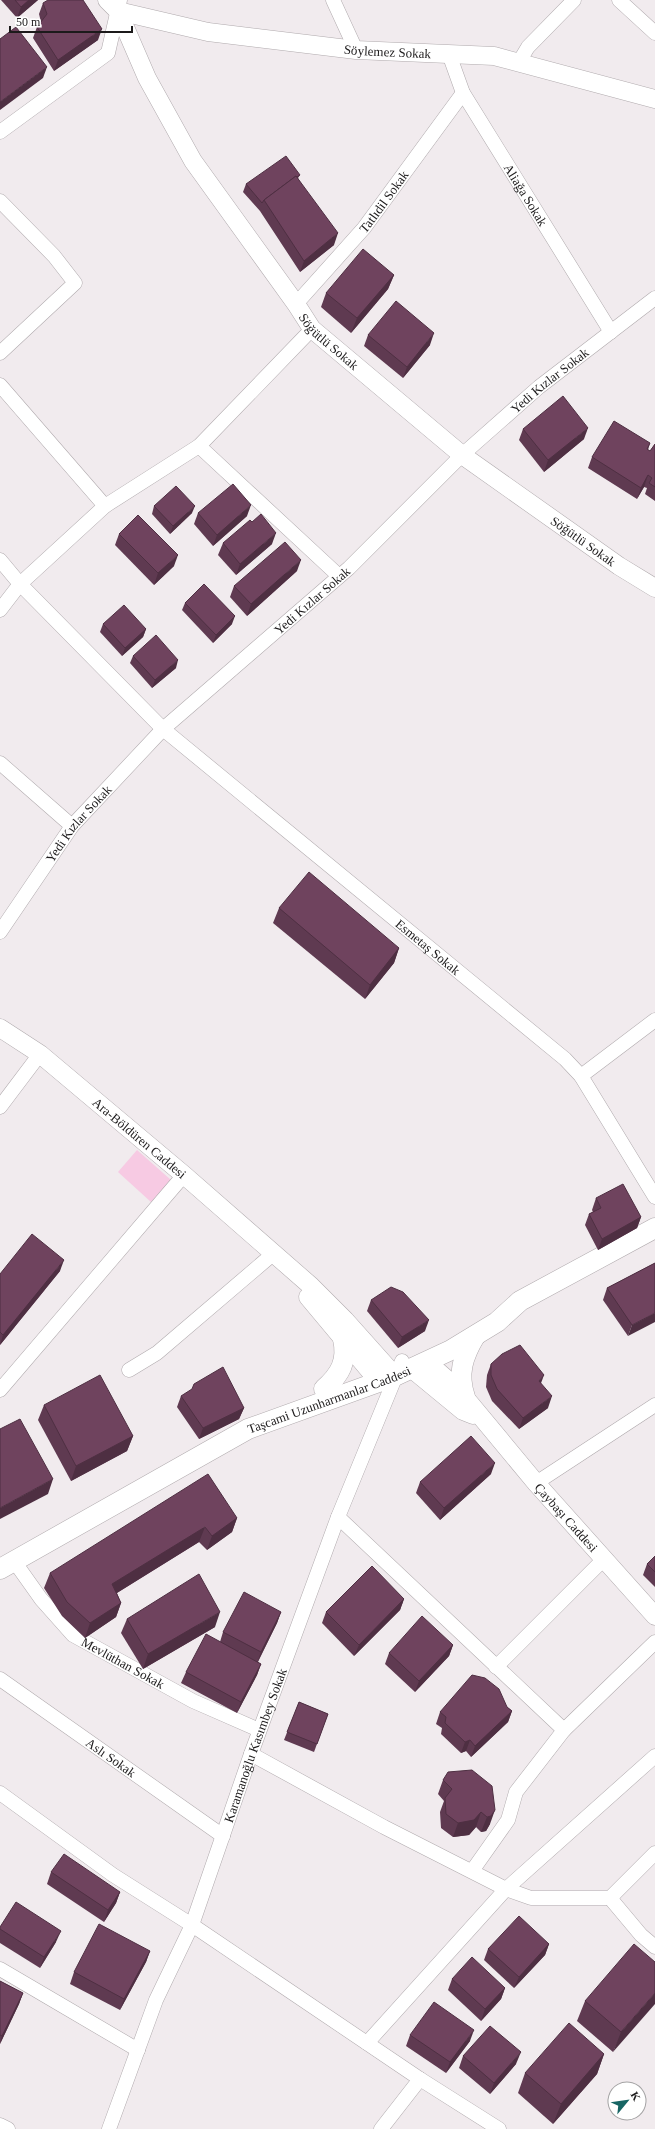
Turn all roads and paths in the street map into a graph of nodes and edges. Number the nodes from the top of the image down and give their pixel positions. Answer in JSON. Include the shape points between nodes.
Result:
{"nodes":[{"id":1,"x":333,"y":0,"type":"edge"},
{"id":2,"x":574,"y":0,"type":"edge"},
{"id":3,"x":619,"y":0,"type":"edge"},
{"id":4,"x":115,"y":4,"type":"edge"},
{"id":5,"x":655,"y":33,"type":"edge"},
{"id":6,"x":356,"y":50,"type":"junction"},
{"id":7,"x":449,"y":54,"type":"junction"},
{"id":8,"x":519,"y":62,"type":"junction"},
{"id":9,"x":463,"y":93,"type":"junction"},
{"id":10,"x":655,"y":99,"type":"edge"},
{"id":11,"x":0,"y":132,"type":"edge"},
{"id":12,"x":0,"y":201,"type":"edge"},
{"id":13,"x":655,"y":298,"type":"edge"},
{"id":14,"x":296,"y":304,"type":"junction"},
{"id":15,"x":312,"y":329,"type":"junction"},
{"id":16,"x":611,"y":332,"type":"junction"},
{"id":17,"x":0,"y":353,"type":"edge"},
{"id":18,"x":0,"y":385,"type":"edge"},
{"id":19,"x":199,"y":446,"type":"junction"},
{"id":20,"x":462,"y":455,"type":"junction"},
{"id":21,"x":105,"y":506,"type":"junction"},
{"id":22,"x":0,"y":560,"type":"edge"},
{"id":23,"x":339,"y":576,"type":"junction"},
{"id":24,"x":20,"y":584,"type":"junction"},
{"id":25,"x":655,"y":588,"type":"edge"},
{"id":26,"x":0,"y":610,"type":"edge"},
{"id":27,"x":163,"y":730,"type":"junction"},
{"id":28,"x":0,"y":763,"type":"edge"},
{"id":29,"x":72,"y":826,"type":"junction"},
{"id":30,"x":0,"y":932,"type":"edge"},
{"id":31,"x":655,"y":1020,"type":"edge"},
{"id":32,"x":0,"y":1028,"type":"edge"},
{"id":33,"x":40,"y":1054,"type":"junction"},
{"id":34,"x":582,"y":1076,"type":"junction"},
{"id":35,"x":0,"y":1107,"type":"edge"},
{"id":36,"x":184,"y":1175,"type":"junction"},
{"id":37,"x":655,"y":1197,"type":"edge"},
{"id":38,"x":655,"y":1228,"type":"edge"},
{"id":39,"x":273,"y":1254,"type":"junction"},
{"id":40,"x":520,"y":1301,"type":"junction"},
{"id":41,"x":475,"y":1336,"type":"junction"},
{"id":42,"x":343,"y":1339,"type":"junction"},
{"id":43,"x":129,"y":1370,"type":"dead end"},
{"id":44,"x":396,"y":1370,"type":"junction"},
{"id":45,"x":0,"y":1390,"type":"edge"},
{"id":46,"x":324,"y":1390,"type":"junction"},
{"id":47,"x":465,"y":1397,"type":"junction"},
{"id":48,"x":655,"y":1405,"type":"edge"},
{"id":49,"x":479,"y":1417,"type":"junction"},
{"id":50,"x":248,"y":1429,"type":"junction"},
{"id":51,"x":536,"y":1483,"type":"junction"},
{"id":52,"x":338,"y":1517,"type":"junction"},
{"id":53,"x":604,"y":1558,"type":"junction"},
{"id":54,"x":7,"y":1565,"type":"edge"},
{"id":55,"x":655,"y":1616,"type":"edge"},
{"id":56,"x":655,"y":1642,"type":"edge"},
{"id":57,"x":496,"y":1667,"type":"junction"},
{"id":58,"x":0,"y":1679,"type":"edge"},
{"id":59,"x":260,"y":1730,"type":"junction"},
{"id":60,"x":564,"y":1730,"type":"junction"},
{"id":61,"x":251,"y":1754,"type":"junction"},
{"id":62,"x":655,"y":1756,"type":"edge"},
{"id":63,"x":0,"y":1793,"type":"edge"},
{"id":64,"x":223,"y":1836,"type":"junction"},
{"id":65,"x":655,"y":1853,"type":"edge"},
{"id":66,"x":472,"y":1871,"type":"junction"},
{"id":67,"x":506,"y":1889,"type":"junction"},
{"id":68,"x":610,"y":1898,"type":"junction"},
{"id":69,"x":192,"y":1925,"type":"junction"},
{"id":70,"x":655,"y":1947,"type":"edge"},
{"id":71,"x":0,"y":1969,"type":"edge"},
{"id":72,"x":367,"y":2043,"type":"junction"},
{"id":73,"x":138,"y":2050,"type":"junction"},
{"id":74,"x":420,"y":2079,"type":"junction"},
{"id":75,"x":0,"y":2125,"type":"edge"},
{"id":76,"x":8,"y":2129,"type":"edge"},
{"id":77,"x":109,"y":2129,"type":"edge"},
{"id":78,"x":381,"y":2129,"type":"edge"},
{"id":79,"x":500,"y":2129,"type":"edge"}],
"edges":[{"from":1,"to":6,"type":"street"},
{"from":2,"to":8,"type":"street","via":[[528,46]]},
{"from":3,"to":5,"type":"street"},
{"from":4,"to":6,"type":"street","name":"Söylemez Sokak","via":[[208,32]]},
{"from":4,"to":11,"type":"street","via":[[108,53]]},
{"from":4,"to":14,"type":"street","name":"Söğütlü Sokak","via":[[147,78],[193,161]]},
{"from":6,"to":7,"type":"street","name":"Söylemez Sokak"},
{"from":7,"to":8,"type":"street","name":"Söylemez Sokak","via":[[494,56]]},
{"from":7,"to":9,"type":"street","name":"Aliağa Sokak"},
{"from":8,"to":10,"type":"street","name":"Söylemez Sokak"},
{"from":9,"to":14,"type":"street","name":"Tatlıdil Sokak","via":[[364,228]]},
{"from":9,"to":16,"type":"street","name":"Aliağa Sokak"},
{"from":12,"to":17,"type":"street","via":[[54,256],[75,283]]},
{"from":13,"to":16,"type":"street","name":"Yedi Kızlar Sokak"},
{"from":14,"to":15,"type":"street","name":"Söğütlü Sokak"},
{"from":15,"to":19,"type":"street"},
{"from":15,"to":20,"type":"street","name":"Söğütlü Sokak"},
{"from":16,"to":20,"type":"street","name":"Yedi Kızlar Sokak","via":[[539,387]]},
{"from":18,"to":21,"type":"street"},
{"from":19,"to":21,"type":"street"},
{"from":19,"to":23,"type":"street"},
{"from":20,"to":23,"type":"street","name":"Yedi Kızlar Sokak"},
{"from":20,"to":25,"type":"street","name":"Söğütlü Sokak","via":[[619,566]]},
{"from":21,"to":24,"type":"street"},
{"from":22,"to":24,"type":"street","name":"Esmetaş Sokak"},
{"from":23,"to":27,"type":"street","name":"Yedi Kızlar Sokak"},
{"from":24,"to":26,"type":"street"},
{"from":24,"to":27,"type":"street","name":"Esmetaş Sokak"},
{"from":27,"to":29,"type":"street","name":"Yedi Kızlar Sokak"},
{"from":27,"to":34,"type":"street","name":"Esmetaş Sokak","via":[[526,1025]]},
{"from":28,"to":29,"type":"street"},
{"from":29,"to":30,"type":"street","name":"Yedi Kızlar Sokak"},
{"from":31,"to":34,"type":"street"},
{"from":32,"to":33,"type":"street","name":"Ara-Böldüren Caddesi"},
{"from":33,"to":35,"type":"street"},
{"from":33,"to":36,"type":"street","name":"Ara-Böldüren Caddesi"},
{"from":34,"to":37,"type":"street","name":"Esmetaş Sokak"},
{"from":36,"to":39,"type":"street","name":"Ara-Böldüren Caddesi"},
{"from":36,"to":45,"type":"street"},
{"from":38,"to":40,"type":"main road","name":"Taşcami Uzunharmanlar Caddesi"},
{"from":39,"to":42,"type":"street","name":"Ara-Böldüren Caddesi"},
{"from":39,"to":43,"type":"street","via":[[157,1353]]},
{"from":39,"to":44,"type":"street","name":"Ara-Böldüren Caddesi","via":[[323,1297]]},
{"from":40,"to":41,"type":"main road","name":"Taşcami Uzunharmanlar Caddesi","via":[[506,1315]]},
{"from":40,"to":44,"type":"main road","via":[[497,1308]]},
{"from":41,"to":44,"type":"main road","name":"Taşcami Uzunharmanlar Caddesi"},
{"from":41,"to":47,"type":"main road","via":[[462,1367],[461,1385]]},
{"from":42,"to":44,"type":"street","name":"Ara-Böldüren Caddesi"},
{"from":42,"to":46,"type":"main road","via":[[346,1357],[343,1366],[334,1381]]},
{"from":44,"to":46,"type":"main road"},
{"from":44,"to":47,"type":"street","name":"Çaybaşı Caddesi","via":[[450,1381]]},
{"from":44,"to":49,"type":"street","name":"Çaybaşı Caddesi","via":[[463,1411]]},
{"from":44,"to":50,"type":"main road","name":"Taşcami Uzunharmanlar Caddesi"},
{"from":44,"to":52,"type":"street","name":"Karamanoğlu Kasımbey Sokak"},
{"from":46,"to":50,"type":"main road","via":[[273,1410]]},
{"from":47,"to":49,"type":"street","name":"Çaybaşı Caddesi"},
{"from":48,"to":51,"type":"street"},
{"from":49,"to":51,"type":"street","name":"Çaybaşı Caddesi"},
{"from":50,"to":54,"type":"main road","name":"Taşcami Uzunharmanlar Caddesi"},
{"from":51,"to":53,"type":"street","name":"Çaybaşı Caddesi"},
{"from":52,"to":57,"type":"street"},
{"from":52,"to":59,"type":"street","name":"Karamanoğlu Kasımbey Sokak"},
{"from":53,"to":55,"type":"street","name":"Çaybaşı Caddesi"},
{"from":53,"to":57,"type":"street"},
{"from":54,"to":59,"type":"street","name":"Mevlüthan Sokak","via":[[41,1599],[72,1636],[193,1701]]},
{"from":56,"to":60,"type":"street"},
{"from":57,"to":60,"type":"street"},
{"from":58,"to":64,"type":"street","name":"Aslı Sokak"},
{"from":59,"to":61,"type":"street","name":"Karamanoğlu Kasımbey Sokak"},
{"from":60,"to":66,"type":"street","via":[[516,1792],[508,1820]]},
{"from":61,"to":64,"type":"street","name":"Karamanoğlu Kasımbey Sokak"},
{"from":61,"to":66,"type":"street","via":[[384,1827]]},
{"from":62,"to":67,"type":"street"},
{"from":63,"to":69,"type":"street","via":[[113,1875]]},
{"from":64,"to":69,"type":"street","name":"Karamanoğlu Kasımbey Sokak"},
{"from":65,"to":68,"type":"street"},
{"from":66,"to":67,"type":"street"},
{"from":67,"to":68,"type":"street","via":[[531,1898]]},
{"from":67,"to":72,"type":"street"},
{"from":68,"to":70,"type":"street","via":[[641,1935]]},
{"from":69,"to":72,"type":"street"},
{"from":69,"to":73,"type":"street","name":"Karamanoğlu Kasımbey Sokak","via":[[156,2000]]},
{"from":71,"to":73,"type":"street"},
{"from":72,"to":74,"type":"street"},
{"from":73,"to":77,"type":"street","name":"Karamanoğlu Kasımbey Sokak"},
{"from":74,"to":78,"type":"street"},
{"from":74,"to":79,"type":"street"},
{"from":75,"to":76,"type":"street"}]}
